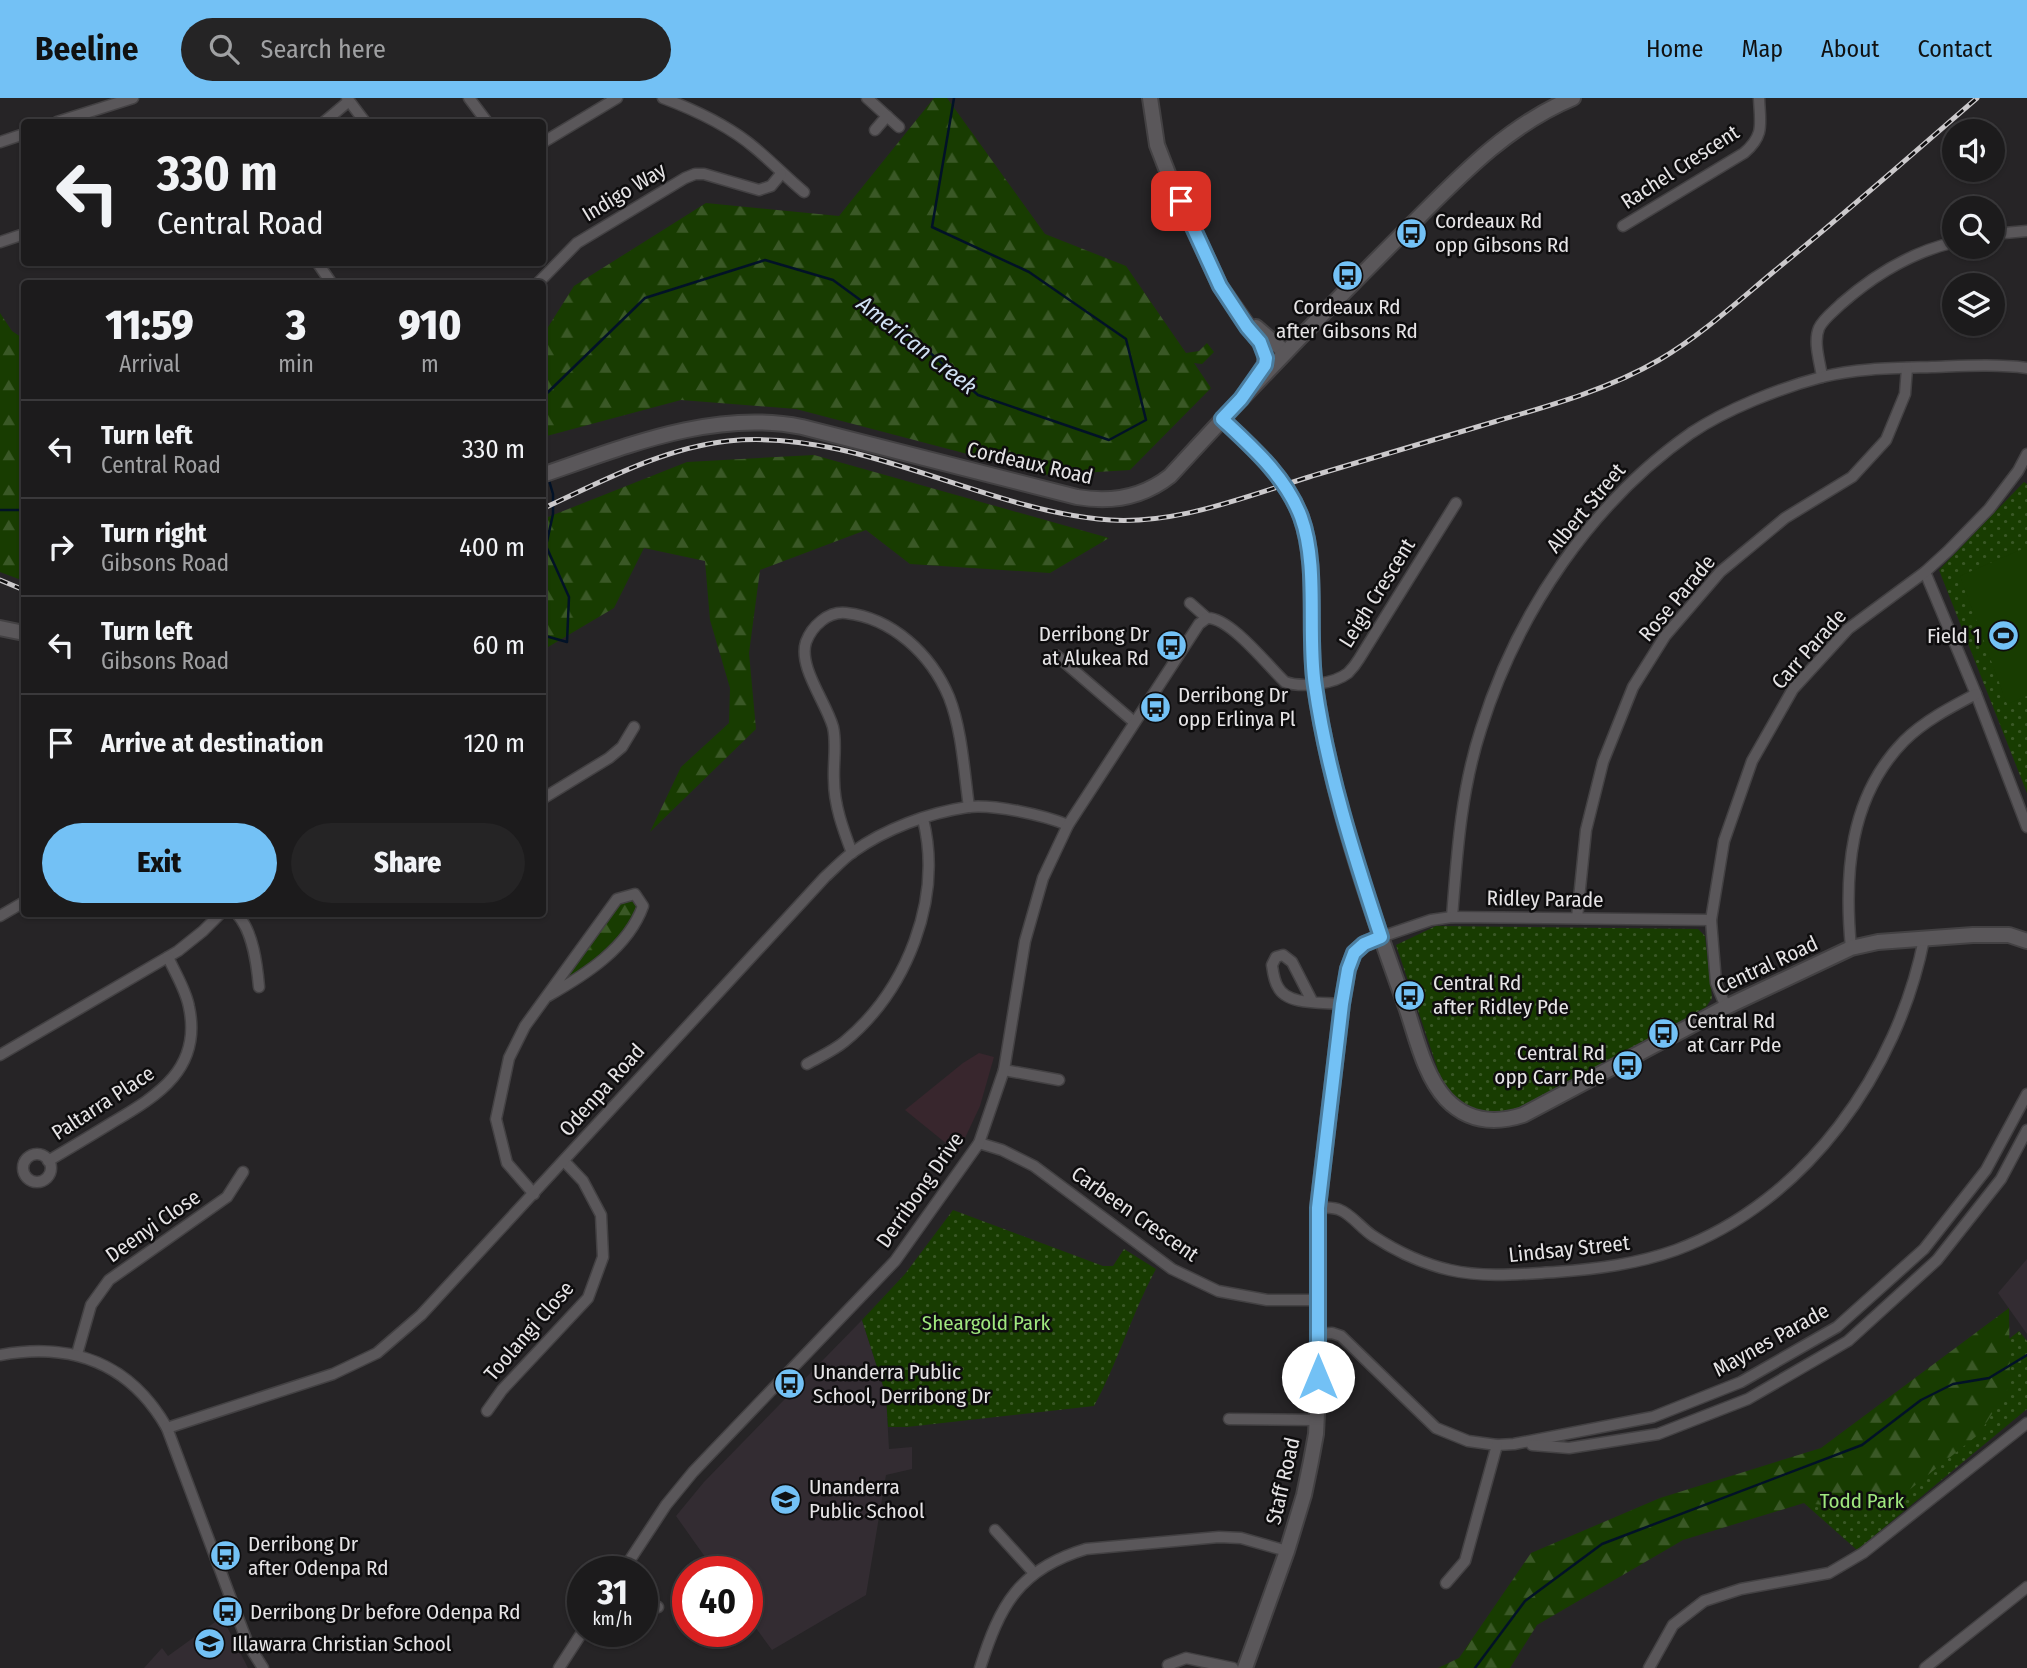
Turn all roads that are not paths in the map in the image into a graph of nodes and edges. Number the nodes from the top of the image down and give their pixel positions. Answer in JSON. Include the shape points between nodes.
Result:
{"nodes":[{"id":1,"x":133,"y":98,"type":"edge"},
{"id":2,"x":469,"y":98,"type":"edge"},
{"id":3,"x":617,"y":98,"type":"edge"},
{"id":4,"x":663,"y":98,"type":"edge"},
{"id":5,"x":867,"y":98,"type":"edge"},
{"id":6,"x":1150,"y":98,"type":"edge"},
{"id":7,"x":1759,"y":98,"type":"edge"},
{"id":8,"x":348,"y":99,"type":"edge"},
{"id":9,"x":1565,"y":100,"type":"edge"},
{"id":10,"x":887,"y":116,"type":"junction"},
{"id":11,"x":66,"y":119,"type":"edge"},
{"id":12,"x":327,"y":119,"type":"edge"},
{"id":13,"x":363,"y":119,"type":"edge"},
{"id":14,"x":485,"y":119,"type":"edge"},
{"id":15,"x":899,"y":127,"type":"dead end"},
{"id":16,"x":875,"y":130,"type":"dead end"},
{"id":17,"x":21,"y":135,"type":"edge"},
{"id":18,"x":546,"y":141,"type":"edge"},
{"id":19,"x":0,"y":142,"type":"edge"},
{"id":20,"x":781,"y":174,"type":"junction"},
{"id":21,"x":804,"y":192,"type":"dead end"},
{"id":22,"x":1623,"y":226,"type":"dead end"},
{"id":23,"x":2027,"y":231,"type":"edge"},
{"id":24,"x":2005,"y":233,"type":"edge"},
{"id":25,"x":21,"y":235,"type":"edge"},
{"id":26,"x":0,"y":242,"type":"edge"},
{"id":27,"x":1942,"y":246,"type":"edge"},
{"id":28,"x":541,"y":280,"type":"edge"},
{"id":29,"x":1243,"y":319,"type":"junction"},
{"id":30,"x":1285,"y":352,"type":"junction"},
{"id":31,"x":1908,"y":368,"type":"junction"},
{"id":32,"x":2027,"y":368,"type":"edge"},
{"id":33,"x":1822,"y":377,"type":"junction"},
{"id":34,"x":1241,"y":399,"type":"junction"},
{"id":35,"x":1222,"y":419,"type":"junction"},
{"id":36,"x":2027,"y":454,"type":"edge"},
{"id":37,"x":2018,"y":471,"type":"junction"},
{"id":38,"x":546,"y":474,"type":"edge"},
{"id":39,"x":2027,"y":478,"type":"edge"},
{"id":40,"x":1456,"y":503,"type":"dead end"},
{"id":41,"x":1924,"y":572,"type":"junction"},
{"id":42,"x":1190,"y":603,"type":"dead end"},
{"id":43,"x":1208,"y":618,"type":"junction"},
{"id":44,"x":0,"y":628,"type":"edge"},
{"id":45,"x":21,"y":632,"type":"edge"},
{"id":46,"x":1056,"y":655,"type":"dead end"},
{"id":47,"x":1314,"y":683,"type":"junction"},
{"id":48,"x":1976,"y":694,"type":"junction"},
{"id":49,"x":1134,"y":722,"type":"junction"},
{"id":50,"x":634,"y":727,"type":"dead end"},
{"id":51,"x":546,"y":797,"type":"edge"},
{"id":52,"x":969,"y":807,"type":"junction"},
{"id":53,"x":923,"y":819,"type":"junction"},
{"id":54,"x":1068,"y":825,"type":"junction"},
{"id":55,"x":2027,"y":827,"type":"edge"},
{"id":56,"x":852,"y":853,"type":"junction"},
{"id":57,"x":21,"y":904,"type":"edge"},
{"id":58,"x":0,"y":916,"type":"edge"},
{"id":59,"x":217,"y":917,"type":"edge"},
{"id":60,"x":240,"y":917,"type":"edge"},
{"id":61,"x":1452,"y":917,"type":"junction"},
{"id":62,"x":1577,"y":918,"type":"junction"},
{"id":63,"x":1711,"y":920,"type":"junction"},
{"id":64,"x":1381,"y":937,"type":"junction"},
{"id":65,"x":1924,"y":939,"type":"junction"},
{"id":66,"x":2027,"y":941,"type":"edge"},
{"id":67,"x":1852,"y":948,"type":"junction"},
{"id":68,"x":168,"y":957,"type":"junction"},
{"id":69,"x":259,"y":987,"type":"dead end"},
{"id":70,"x":548,"y":996,"type":"junction"},
{"id":71,"x":1312,"y":1001,"type":"junction"},
{"id":72,"x":1342,"y":1004,"type":"junction"},
{"id":73,"x":1726,"y":1007,"type":"junction"},
{"id":74,"x":0,"y":1055,"type":"edge"},
{"id":75,"x":807,"y":1063,"type":"dead end"},
{"id":76,"x":1004,"y":1070,"type":"junction"},
{"id":77,"x":1059,"y":1080,"type":"dead end"},
{"id":78,"x":2027,"y":1094,"type":"edge"},
{"id":79,"x":2027,"y":1130,"type":"edge"},
{"id":80,"x":979,"y":1143,"type":"junction"},
{"id":81,"x":48,"y":1161,"type":"dead end"},
{"id":82,"x":564,"y":1161,"type":"junction"},
{"id":83,"x":243,"y":1172,"type":"dead end"},
{"id":84,"x":534,"y":1194,"type":"junction"},
{"id":85,"x":1318,"y":1208,"type":"junction"},
{"id":86,"x":1318,"y":1300,"type":"junction"},
{"id":87,"x":1318,"y":1334,"type":"junction"},
{"id":88,"x":77,"y":1354,"type":"junction"},
{"id":89,"x":0,"y":1355,"type":"edge"},
{"id":90,"x":487,"y":1411,"type":"dead end"},
{"id":91,"x":1229,"y":1419,"type":"dead end"},
{"id":92,"x":1317,"y":1420,"type":"junction"},
{"id":93,"x":2027,"y":1423,"type":"edge"},
{"id":94,"x":167,"y":1428,"type":"junction"},
{"id":95,"x":1514,"y":1444,"type":"junction"},
{"id":96,"x":1497,"y":1445,"type":"junction"},
{"id":97,"x":995,"y":1530,"type":"dead end"},
{"id":98,"x":1287,"y":1551,"type":"junction"},
{"id":99,"x":633,"y":1556,"type":"edge"},
{"id":100,"x":1034,"y":1573,"type":"junction"},
{"id":101,"x":1446,"y":1583,"type":"dead end"},
{"id":102,"x":2027,"y":1587,"type":"edge"},
{"id":103,"x":573,"y":1647,"type":"edge"},
{"id":104,"x":1168,"y":1665,"type":"dead end"},
{"id":105,"x":264,"y":1668,"type":"edge"},
{"id":106,"x":559,"y":1668,"type":"edge"},
{"id":107,"x":980,"y":1668,"type":"edge"},
{"id":108,"x":1233,"y":1668,"type":"edge"},
{"id":109,"x":1245,"y":1668,"type":"edge"},
{"id":110,"x":1649,"y":1668,"type":"edge"},
{"id":111,"x":1925,"y":1668,"type":"edge"}],
"edges":[{"from":1,"to":11,"type":"street"},
{"from":2,"to":14,"type":"street"},
{"from":3,"to":18,"type":"street"},
{"from":4,"to":20,"type":"street","via":[[730,130]]},
{"from":5,"to":10,"type":"street"},
{"from":6,"to":29,"type":"main road","via":[[1157,145],[1169,176],[1220,286]]},
{"from":7,"to":22,"type":"street","name":"Rachel Crescent","via":[[1760,130],[1754,144]]},
{"from":8,"to":12,"type":"street"},
{"from":8,"to":13,"type":"street"},
{"from":9,"to":30,"type":"main road","name":"Cordeaux Road","via":[[1525,123],[1473,163]]},
{"from":10,"to":15,"type":"street"},
{"from":10,"to":16,"type":"street"},
{"from":17,"to":19,"type":"street"},
{"from":20,"to":21,"type":"street"},
{"from":20,"to":28,"type":"street","name":"Indigo Way","via":[[771,186],[759,190],[704,174],[685,178],[577,243]]},
{"from":23,"to":24,"type":"street"},
{"from":25,"to":26,"type":"street"},
{"from":27,"to":33,"type":"street","via":[[1899,262],[1857,290],[1825,320],[1817,342]]},
{"from":29,"to":30,"type":"main road"},
{"from":29,"to":34,"type":"main road","via":[[1266,358]]},
{"from":30,"to":34,"type":"main road","name":"Cordeaux Road"},
{"from":31,"to":32,"type":"street","name":"Albert Street"},
{"from":31,"to":33,"type":"street","name":"Albert Street"},
{"from":31,"to":62,"type":"street","name":"Rose Parade","via":[[1905,394],[1886,440],[1852,477],[1785,518],[1720,572],[1665,636],[1633,687],[1603,762],[1586,830]]},
{"from":33,"to":61,"type":"street","name":"Albert Street","via":[[1745,405],[1694,432],[1612,500],[1573,548],[1507,661],[1480,729],[1464,799]]},
{"from":34,"to":35,"type":"main road","name":"Cordeaux Road"},
{"from":35,"to":38,"type":"main road","name":"Cordeaux Road","via":[[1159,485],[1104,501],[772,423],[723,425],[662,436]]},
{"from":35,"to":47,"type":"main road","name":"Central Road","via":[[1280,478],[1301,518],[1308,553]]},
{"from":36,"to":37,"type":"street","name":"Carr Parade"},
{"from":37,"to":39,"type":"street"},
{"from":37,"to":41,"type":"street","name":"Carr Parade","via":[[1989,509]]},
{"from":40,"to":47,"type":"street","name":"Leigh Crescent","via":[[1350,672]]},
{"from":41,"to":48,"type":"street"},
{"from":41,"to":63,"type":"street","name":"Carr Parade","via":[[1848,629],[1793,689],[1748,772],[1724,841]]},
{"from":42,"to":43,"type":"street"},
{"from":43,"to":47,"type":"street","via":[[1229,628],[1285,682]]},
{"from":43,"to":49,"type":"street","name":"Derribong Drive","via":[[1199,624]]},
{"from":44,"to":45,"type":"main road"},
{"from":46,"to":49,"type":"street"},
{"from":47,"to":64,"type":"main road","name":"Central Road","via":[[1344,821]]},
{"from":48,"to":55,"type":"street"},
{"from":48,"to":67,"type":"street","via":[[1942,712],[1906,740],[1886,762],[1864,801],[1849,869]]},
{"from":49,"to":54,"type":"street","name":"Derribong Drive"},
{"from":50,"to":51,"type":"street","via":[[609,758]]},
{"from":52,"to":53,"type":"street","name":"Odenpa Road"},
{"from":52,"to":54,"type":"street","name":"Odenpa Road","via":[[1044,816]]},
{"from":52,"to":56,"type":"street","via":[[956,726],[939,677],[910,641],[890,627],[838,612],[811,630],[803,658],[834,729],[839,817]]},
{"from":53,"to":56,"type":"street","name":"Odenpa Road","via":[[885,833]]},
{"from":53,"to":75,"type":"street","via":[[930,871],[916,939],[899,979],[849,1038]]},
{"from":54,"to":76,"type":"street","name":"Derribong Drive","via":[[1032,911]]},
{"from":56,"to":82,"type":"street","name":"Odenpa Road","via":[[677,1035]]},
{"from":57,"to":58,"type":"street"},
{"from":59,"to":68,"type":"street"},
{"from":60,"to":69,"type":"street","via":[[254,953]]},
{"from":61,"to":62,"type":"street","name":"Ridley Parade"},
{"from":61,"to":64,"type":"street","name":"Ridley Parade"},
{"from":62,"to":63,"type":"street","name":"Ridley Parade"},
{"from":63,"to":73,"type":"street","name":"Carr Parade","via":[[1716,983]]},
{"from":64,"to":72,"type":"main road","name":"Staff Road","via":[[1354,953]]},
{"from":64,"to":73,"type":"main road","name":"Central Road","via":[[1439,1090],[1460,1110],[1484,1121],[1523,1115]]},
{"from":65,"to":66,"type":"main road","name":"Central Road","via":[[2008,935]]},
{"from":65,"to":67,"type":"main road","name":"Central Road"},
{"from":65,"to":85,"type":"street","name":"Lindsay Street","via":[[1894,1038],[1837,1126],[1770,1195],[1728,1225],[1677,1250],[1601,1269],[1508,1275],[1451,1271],[1392,1247],[1340,1210]]},
{"from":67,"to":73,"type":"main road","name":"Central Road"},
{"from":68,"to":74,"type":"street"},
{"from":68,"to":81,"type":"street","name":"Paltarra Place","via":[[186,997],[192,1030],[177,1073],[152,1099]]},
{"from":70,"to":70,"type":"street","via":[[617,899],[635,894],[643,906],[639,918],[612,952]]},
{"from":70,"to":84,"type":"street","via":[[509,1058],[496,1119],[508,1163]]},
{"from":71,"to":71,"type":"street","via":[[1296,1000],[1280,991],[1272,965],[1276,957],[1290,959]]},
{"from":71,"to":72,"type":"street"},
{"from":72,"to":85,"type":"main road","name":"Staff Road"},
{"from":76,"to":77,"type":"street"},
{"from":76,"to":80,"type":"street","name":"Derribong Drive"},
{"from":78,"to":95,"type":"street","name":"Maynes Parade","via":[[1986,1170],[1924,1249],[1837,1327],[1741,1382],[1653,1418]]},
{"from":79,"to":95,"type":"street","name":"Maynes Parade","via":[[2001,1180],[1937,1260],[1848,1341],[1748,1399],[1658,1434],[1569,1448]]},
{"from":80,"to":86,"type":"street","name":"Carbeen Crescent","via":[[1034,1166],[1172,1269],[1218,1291],[1267,1300]]},
{"from":80,"to":99,"type":"street","name":"Derribong Drive","via":[[895,1261],[693,1472]]},
{"from":82,"to":84,"type":"street","name":"Odenpa Road"},
{"from":82,"to":90,"type":"street","name":"Toolangi Close","via":[[583,1181],[601,1215],[603,1257],[588,1298]]},
{"from":83,"to":88,"type":"street","name":"Deenyi Close","via":[[227,1197],[109,1280],[91,1305]]},
{"from":84,"to":94,"type":"street","name":"Odenpa Road","via":[[421,1315],[377,1353],[333,1374]]},
{"from":85,"to":86,"type":"main road","name":"Staff Road"},
{"from":86,"to":87,"type":"main road","name":"Staff Road"},
{"from":87,"to":92,"type":"main road","name":"Staff Road"},
{"from":87,"to":96,"type":"street","name":"Maynes Parade","via":[[1341,1336],[1436,1428],[1468,1441]]},
{"from":88,"to":89,"type":"street","via":[[34,1350]]},
{"from":88,"to":94,"type":"street","via":[[127,1379]]},
{"from":91,"to":92,"type":"street"},
{"from":92,"to":98,"type":"main road","name":"Staff Road","via":[[1304,1495]]},
{"from":93,"to":110,"type":"street","via":[[1863,1553],[1829,1573],[1741,1589],[1704,1601],[1673,1625]]},
{"from":94,"to":105,"type":"street","via":[[248,1644]]},
{"from":95,"to":96,"type":"street","name":"Maynes Parade"},
{"from":96,"to":101,"type":"street","via":[[1465,1561]]},
{"from":97,"to":100,"type":"street"},
{"from":98,"to":100,"type":"street","via":[[1241,1538],[1194,1539],[1086,1549]]},
{"from":98,"to":109,"type":"main road","name":"Staff Road"},
{"from":100,"to":107,"type":"street","via":[[1004,1609]]},
{"from":102,"to":111,"type":"street"},
{"from":103,"to":106,"type":"street"},
{"from":104,"to":108,"type":"street","via":[[1186,1658]]}]}
